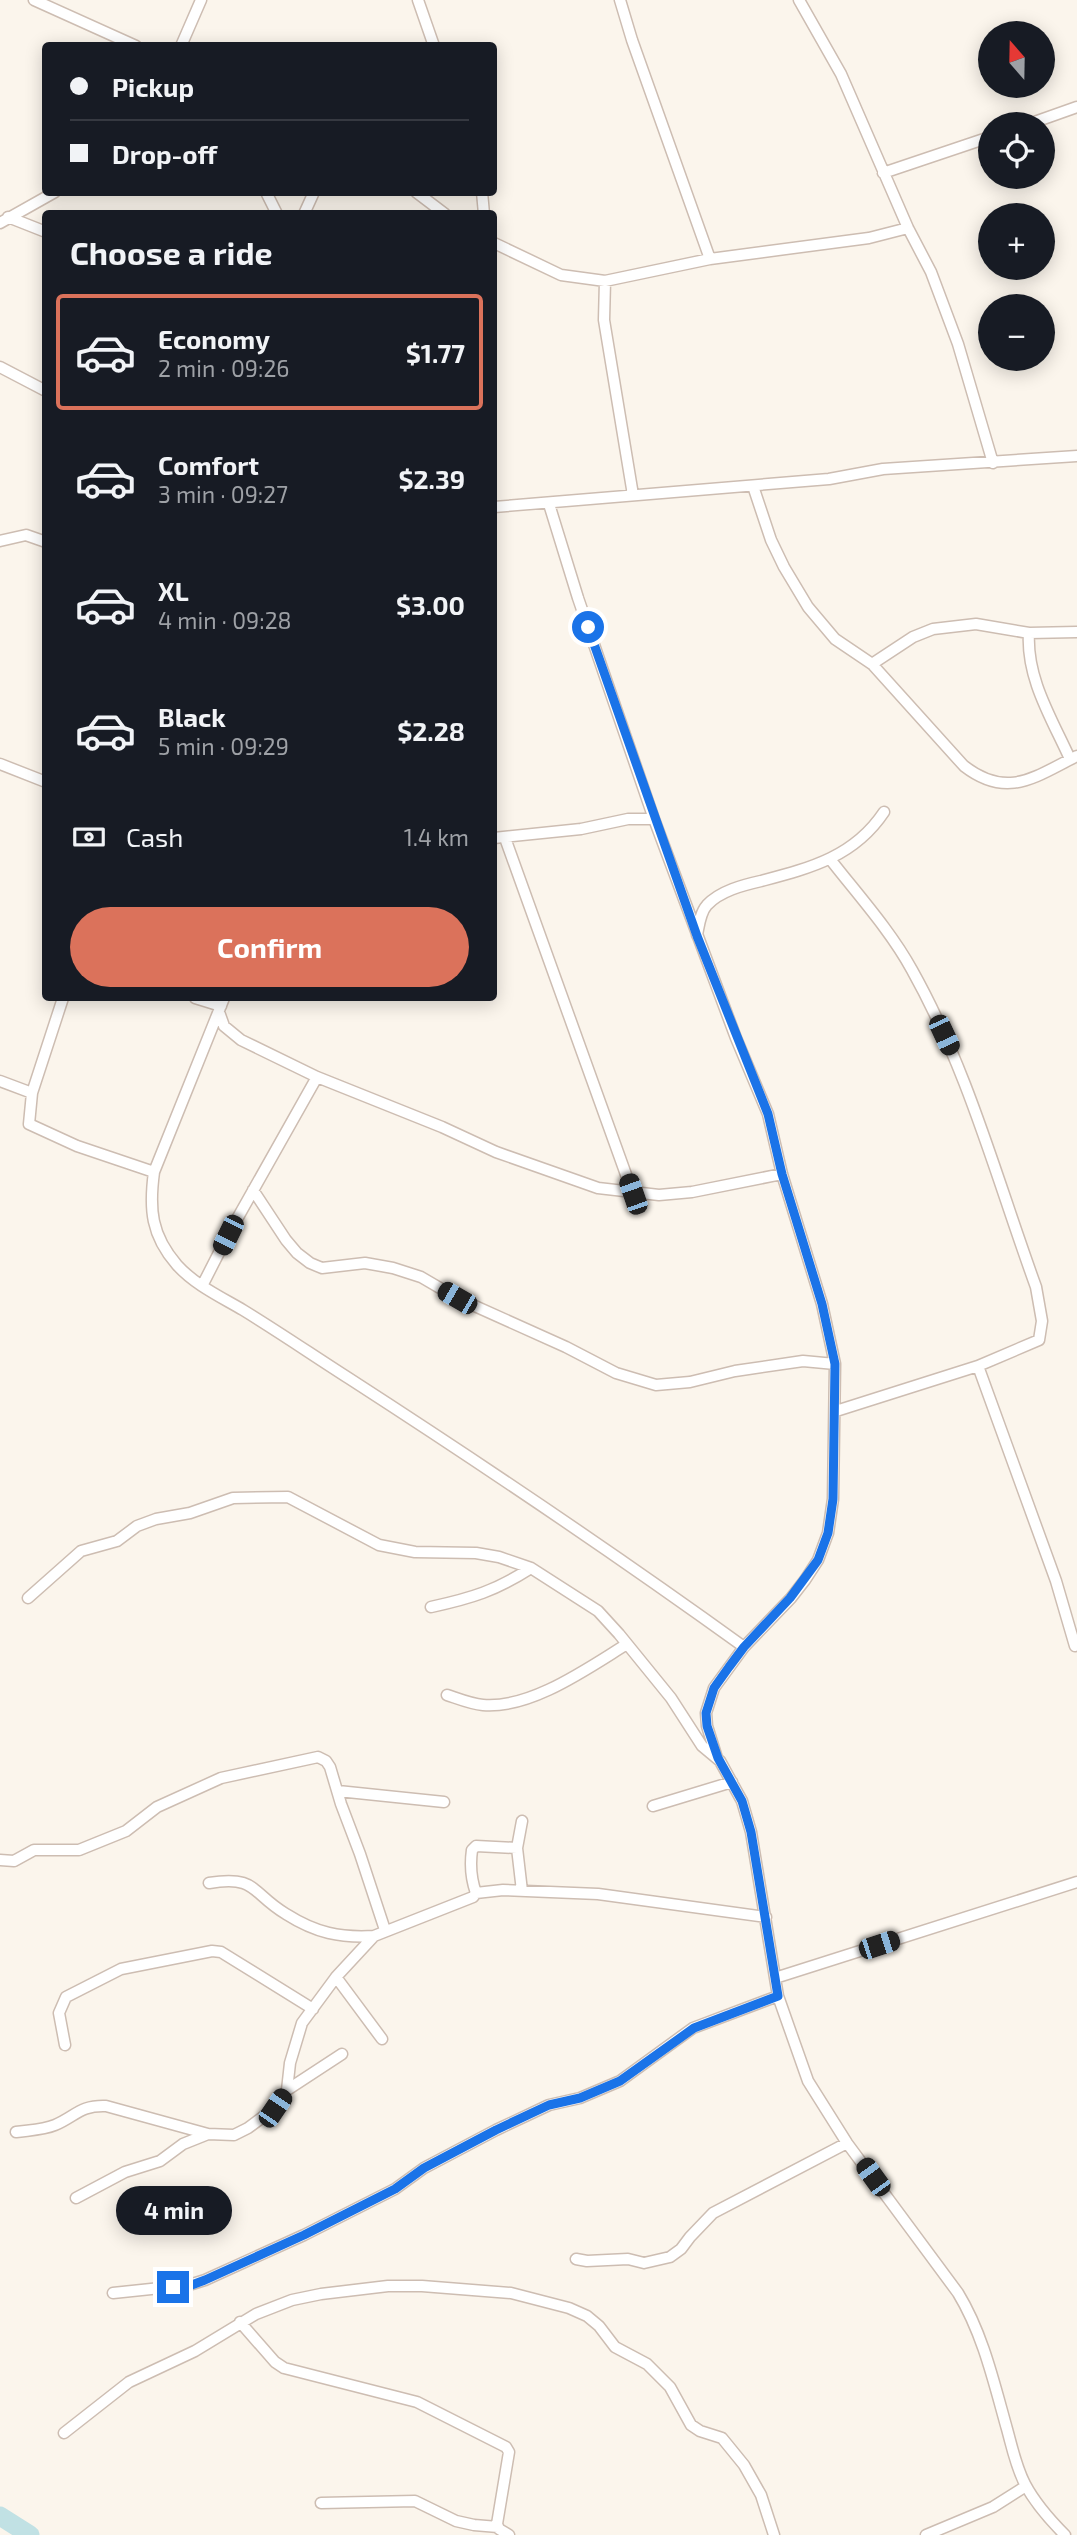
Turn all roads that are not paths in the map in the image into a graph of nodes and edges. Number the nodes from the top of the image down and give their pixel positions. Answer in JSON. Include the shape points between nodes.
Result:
{"nodes":[{"id":1,"x":34,"y":0,"type":"edge"},
{"id":2,"x":201,"y":0,"type":"edge"},
{"id":3,"x":418,"y":0,"type":"edge"},
{"id":4,"x":620,"y":0,"type":"edge"},
{"id":5,"x":799,"y":0,"type":"edge"},
{"id":6,"x":127,"y":42,"type":"edge"},
{"id":7,"x":183,"y":42,"type":"edge"},
{"id":8,"x":433,"y":42,"type":"edge"},
{"id":9,"x":1077,"y":107,"type":"edge"},
{"id":10,"x":1055,"y":115,"type":"edge"},
{"id":11,"x":978,"y":141,"type":"edge"},
{"id":12,"x":883,"y":173,"type":"junction"},
{"id":13,"x":47,"y":196,"type":"edge"},
{"id":14,"x":421,"y":196,"type":"edge"},
{"id":15,"x":441,"y":210,"type":"edge"},
{"id":16,"x":5,"y":217,"type":"edge"},
{"id":17,"x":0,"y":223,"type":"edge"},
{"id":18,"x":908,"y":228,"type":"junction"},
{"id":19,"x":42,"y":231,"type":"edge"},
{"id":20,"x":497,"y":244,"type":"edge"},
{"id":21,"x":710,"y":259,"type":"junction"},
{"id":22,"x":605,"y":281,"type":"junction"},
{"id":23,"x":0,"y":367,"type":"edge"},
{"id":24,"x":42,"y":389,"type":"edge"},
{"id":25,"x":1077,"y":456,"type":"edge"},
{"id":26,"x":993,"y":463,"type":"junction"},
{"id":27,"x":753,"y":486,"type":"junction"},
{"id":28,"x":633,"y":495,"type":"junction"},
{"id":29,"x":549,"y":504,"type":"junction"},
{"id":30,"x":497,"y":507,"type":"edge"},
{"id":31,"x":0,"y":541,"type":"edge"},
{"id":32,"x":42,"y":541,"type":"edge"},
{"id":33,"x":1077,"y":632,"type":"edge"},
{"id":34,"x":1029,"y":633,"type":"junction"},
{"id":35,"x":872,"y":664,"type":"junction"},
{"id":36,"x":1074,"y":758,"type":"edge"},
{"id":37,"x":0,"y":764,"type":"edge"},
{"id":38,"x":42,"y":780,"type":"edge"},
{"id":39,"x":884,"y":812,"type":"dead end"},
{"id":40,"x":654,"y":819,"type":"junction"},
{"id":41,"x":497,"y":838,"type":"edge"},
{"id":42,"x":505,"y":838,"type":"junction"},
{"id":43,"x":830,"y":859,"type":"junction"},
{"id":44,"x":697,"y":936,"type":"junction"},
{"id":45,"x":62,"y":1001,"type":"edge"},
{"id":46,"x":221,"y":1005,"type":"edge"},
{"id":47,"x":317,"y":1077,"type":"junction"},
{"id":48,"x":0,"y":1081,"type":"edge"},
{"id":49,"x":32,"y":1093,"type":"junction"},
{"id":50,"x":154,"y":1172,"type":"junction"},
{"id":51,"x":782,"y":1174,"type":"junction"},
{"id":52,"x":254,"y":1190,"type":"junction"},
{"id":53,"x":633,"y":1194,"type":"junction"},
{"id":54,"x":202,"y":1286,"type":"junction"},
{"id":55,"x":835,"y":1364,"type":"junction"},
{"id":56,"x":978,"y":1366,"type":"junction"},
{"id":57,"x":836,"y":1412,"type":"junction"},
{"id":58,"x":531,"y":1568,"type":"junction"},
{"id":59,"x":28,"y":1598,"type":"dead end"},
{"id":60,"x":431,"y":1607,"type":"dead end"},
{"id":61,"x":627,"y":1644,"type":"junction"},
{"id":62,"x":1075,"y":1646,"type":"edge"},
{"id":63,"x":744,"y":1647,"type":"junction"},
{"id":64,"x":447,"y":1695,"type":"dead end"},
{"id":65,"x":718,"y":1758,"type":"junction"},
{"id":66,"x":732,"y":1782,"type":"junction"},
{"id":67,"x":338,"y":1791,"type":"junction"},
{"id":68,"x":444,"y":1802,"type":"dead end"},
{"id":69,"x":653,"y":1806,"type":"dead end"},
{"id":70,"x":522,"y":1821,"type":"dead end"},
{"id":71,"x":517,"y":1848,"type":"junction"},
{"id":72,"x":0,"y":1860,"type":"edge"},
{"id":73,"x":1077,"y":1882,"type":"edge"},
{"id":74,"x":209,"y":1883,"type":"dead end"},
{"id":75,"x":522,"y":1891,"type":"junction"},
{"id":76,"x":476,"y":1894,"type":"junction"},
{"id":77,"x":766,"y":1917,"type":"junction"},
{"id":78,"x":385,"y":1930,"type":"junction"},
{"id":79,"x":374,"y":1936,"type":"junction"},
{"id":80,"x":336,"y":1977,"type":"junction"},
{"id":81,"x":775,"y":1978,"type":"junction"},
{"id":82,"x":778,"y":1996,"type":"junction"},
{"id":83,"x":313,"y":2009,"type":"junction"},
{"id":84,"x":382,"y":2039,"type":"dead end"},
{"id":85,"x":65,"y":2045,"type":"dead end"},
{"id":86,"x":342,"y":2054,"type":"dead end"},
{"id":87,"x":287,"y":2090,"type":"junction"},
{"id":88,"x":16,"y":2132,"type":"dead end"},
{"id":89,"x":208,"y":2134,"type":"junction"},
{"id":90,"x":847,"y":2143,"type":"junction"},
{"id":91,"x":76,"y":2198,"type":"dead end"},
{"id":92,"x":576,"y":2259,"type":"dead end"},
{"id":93,"x":113,"y":2293,"type":"dead end"},
{"id":94,"x":240,"y":2322,"type":"junction"},
{"id":95,"x":64,"y":2433,"type":"dead end"},
{"id":96,"x":1026,"y":2486,"type":"junction"},
{"id":97,"x":321,"y":2502,"type":"dead end"},
{"id":98,"x":498,"y":2527,"type":"junction"},
{"id":99,"x":509,"y":2535,"type":"edge"},
{"id":100,"x":774,"y":2535,"type":"edge"},
{"id":101,"x":926,"y":2535,"type":"edge"},
{"id":102,"x":1065,"y":2535,"type":"edge"}],
"edges":[{"from":1,"to":6,"type":"street"},
{"from":2,"to":7,"type":"street"},
{"from":3,"to":8,"type":"street"},
{"from":4,"to":21,"type":"street"},
{"from":5,"to":12,"type":"street","via":[[841,74]]},
{"from":9,"to":10,"type":"street"},
{"from":11,"to":12,"type":"street"},
{"from":12,"to":18,"type":"street"},
{"from":13,"to":16,"type":"street"},
{"from":14,"to":15,"type":"street"},
{"from":16,"to":17,"type":"street"},
{"from":16,"to":19,"type":"street"},
{"from":18,"to":21,"type":"street","via":[[869,239]]},
{"from":18,"to":26,"type":"street","via":[[931,272],[958,344]]},
{"from":20,"to":22,"type":"street","via":[[568,278]]},
{"from":21,"to":22,"type":"street"},
{"from":22,"to":28,"type":"street","via":[[604,320]]},
{"from":23,"to":24,"type":"street"},
{"from":25,"to":26,"type":"street"},
{"from":26,"to":27,"type":"street","via":[[883,469]]},
{"from":27,"to":28,"type":"street"},
{"from":27,"to":35,"type":"street","via":[[771,540],[808,607],[835,639]]},
{"from":28,"to":29,"type":"street"},
{"from":29,"to":30,"type":"street"},
{"from":29,"to":40,"type":"street"},
{"from":31,"to":32,"type":"street","via":[[26,535]]},
{"from":33,"to":34,"type":"street"},
{"from":34,"to":35,"type":"street","via":[[976,624],[933,629]]},
{"from":34,"to":36,"type":"street","via":[[1034,676]]},
{"from":35,"to":36,"type":"street","via":[[964,766],[982,778],[1025,782]]},
{"from":37,"to":38,"type":"street"},
{"from":39,"to":43,"type":"street","via":[[863,840]]},
{"from":40,"to":42,"type":"street","via":[[628,818],[598,827]]},
{"from":40,"to":44,"type":"street"},
{"from":41,"to":42,"type":"street"},
{"from":42,"to":53,"type":"street"},
{"from":43,"to":44,"type":"street","via":[[738,887],[714,899],[703,912]]},
{"from":43,"to":56,"type":"street","via":[[892,936],[934,1014],[964,1077],[1035,1287],[1042,1321],[1039,1340]]},
{"from":44,"to":51,"type":"street","via":[[768,1114]]},
{"from":45,"to":49,"type":"street"},
{"from":46,"to":47,"type":"street","via":[[224,1026],[241,1040]]},
{"from":46,"to":50,"type":"street"},
{"from":47,"to":52,"type":"street"},
{"from":47,"to":53,"type":"street","via":[[496,1152],[598,1188]]},
{"from":48,"to":49,"type":"street"},
{"from":49,"to":50,"type":"street","via":[[29,1124]]},
{"from":50,"to":54,"type":"street","via":[[152,1219],[165,1249]]},
{"from":51,"to":53,"type":"street","via":[[692,1192]]},
{"from":51,"to":55,"type":"street"},
{"from":52,"to":54,"type":"street"},
{"from":52,"to":55,"type":"street","via":[[297,1253],[310,1263],[322,1268],[365,1263],[393,1268],[616,1373],[656,1385],[803,1361]]},
{"from":54,"to":63,"type":"street","via":[[527,1497]]},
{"from":55,"to":57,"type":"street"},
{"from":56,"to":57,"type":"street"},
{"from":56,"to":62,"type":"street"},
{"from":57,"to":63,"type":"street","via":[[833,1499],[818,1560]]},
{"from":58,"to":59,"type":"street","via":[[475,1553],[415,1552],[379,1545],[288,1497],[247,1497],[156,1518],[117,1541],[81,1551]]},
{"from":58,"to":60,"type":"street","via":[[473,1598]]},
{"from":58,"to":61,"type":"street","via":[[597,1611]]},
{"from":61,"to":64,"type":"street","via":[[555,1687],[502,1704],[473,1704]]},
{"from":61,"to":65,"type":"street","via":[[702,1746]]},
{"from":63,"to":65,"type":"street","via":[[707,1705],[707,1726]]},
{"from":65,"to":66,"type":"street"},
{"from":66,"to":69,"type":"street"},
{"from":66,"to":77,"type":"street","via":[[751,1832]]},
{"from":67,"to":68,"type":"street"},
{"from":67,"to":72,"type":"street","via":[[326,1761],[318,1758],[281,1764],[198,1788],[157,1807],[127,1830],[79,1850],[34,1850],[14,1861]]},
{"from":67,"to":78,"type":"street"},
{"from":70,"to":71,"type":"street"},
{"from":71,"to":75,"type":"street"},
{"from":71,"to":76,"type":"street","via":[[476,1846],[472,1850]]},
{"from":73,"to":81,"type":"street"},
{"from":74,"to":79,"type":"street","via":[[247,1882],[284,1913],[329,1934]]},
{"from":75,"to":76,"type":"street"},
{"from":75,"to":77,"type":"street","via":[[598,1894]]},
{"from":76,"to":78,"type":"street"},
{"from":77,"to":81,"type":"street"},
{"from":78,"to":79,"type":"street"},
{"from":79,"to":80,"type":"street"},
{"from":80,"to":83,"type":"street"},
{"from":80,"to":84,"type":"street"},
{"from":81,"to":82,"type":"street"},
{"from":82,"to":90,"type":"street","via":[[808,2081]]},
{"from":82,"to":93,"type":"street","via":[[694,2028],[620,2081],[507,2125],[424,2168],[395,2189],[205,2280],[189,2286]]},
{"from":83,"to":85,"type":"street","via":[[221,1952],[212,1951],[121,1969],[66,1997],[60,2013]]},
{"from":83,"to":87,"type":"street","via":[[298,2033]]},
{"from":86,"to":87,"type":"street"},
{"from":87,"to":89,"type":"street","via":[[275,2108],[247,2128],[234,2134]]},
{"from":88,"to":89,"type":"street","via":[[45,2129],[80,2109],[106,2106]]},
{"from":89,"to":91,"type":"street"},
{"from":90,"to":92,"type":"street","via":[[713,2213],[670,2257],[644,2263]]},
{"from":90,"to":96,"type":"street","via":[[970,2312]]},
{"from":94,"to":95,"type":"street","via":[[195,2351],[129,2382]]},
{"from":94,"to":98,"type":"street","via":[[284,2368],[417,2402],[506,2446]]},
{"from":94,"to":100,"type":"street","via":[[292,2300],[388,2286],[501,2292],[569,2308],[593,2319],[615,2347],[647,2364],[670,2387],[696,2430],[722,2438],[749,2472]]},
{"from":96,"to":101,"type":"street","via":[[993,2507]]},
{"from":96,"to":102,"type":"street"},
{"from":97,"to":98,"type":"street","via":[[407,2500],[423,2503],[456,2521]]},
{"from":98,"to":99,"type":"street"}]}
